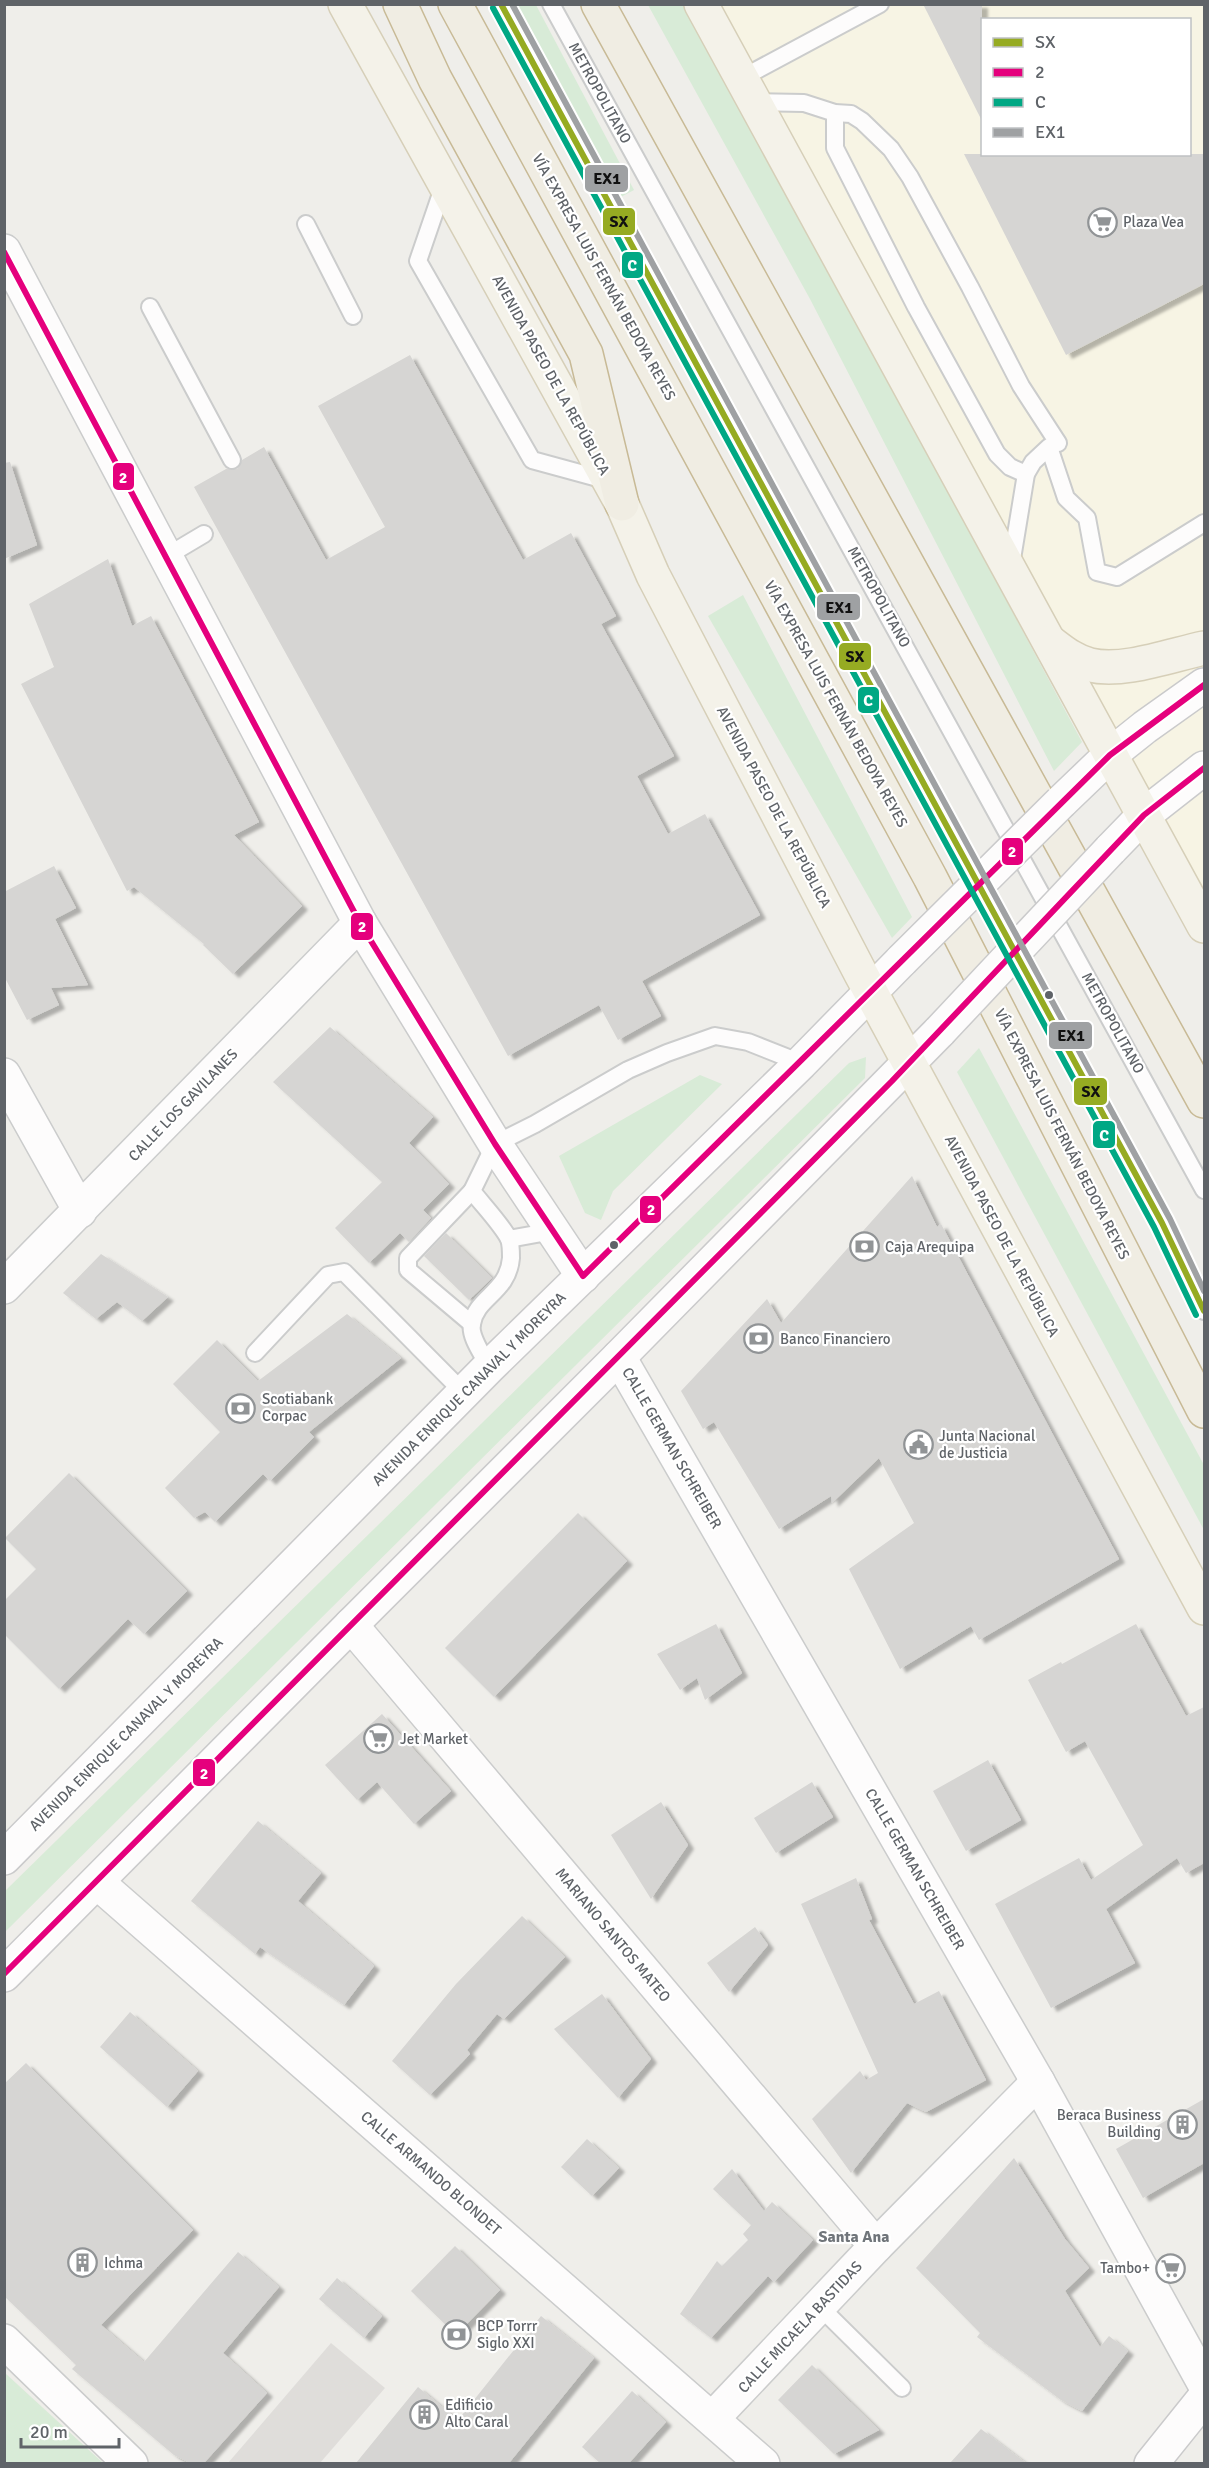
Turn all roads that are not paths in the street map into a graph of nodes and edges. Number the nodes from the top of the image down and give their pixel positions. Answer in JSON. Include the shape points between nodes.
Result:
{"nodes":[{"id":1,"x":345,"y":4,"type":"edge"},
{"id":2,"x":400,"y":4,"type":"edge"},
{"id":3,"x":455,"y":4,"type":"edge"},
{"id":4,"x":501,"y":4,"type":"edge"},
{"id":5,"x":551,"y":4,"type":"edge"},
{"id":6,"x":598,"y":4,"type":"edge"},
{"id":7,"x":701,"y":4,"type":"edge"},
{"id":8,"x":880,"y":4,"type":"edge"},
{"id":9,"x":748,"y":90,"type":"junction"},
{"id":10,"x":836,"y":113,"type":"junction"},
{"id":11,"x":444,"y":185,"type":"junction"},
{"id":12,"x":306,"y":224,"type":"dead end"},
{"id":13,"x":4,"y":251,"type":"edge"},
{"id":14,"x":150,"y":307,"type":"dead end"},
{"id":15,"x":353,"y":316,"type":"dead end"},
{"id":16,"x":1054,"y":445,"type":"junction"},
{"id":17,"x":232,"y":460,"type":"dead end"},
{"id":18,"x":1026,"y":474,"type":"junction"},
{"id":19,"x":616,"y":492,"type":"junction"},
{"id":20,"x":1204,"y":523,"type":"edge"},
{"id":21,"x":204,"y":534,"type":"dead end"},
{"id":22,"x":167,"y":556,"type":"junction"},
{"id":23,"x":1010,"y":569,"type":"junction"},
{"id":24,"x":1050,"y":642,"type":"junction"},
{"id":25,"x":1204,"y":648,"type":"edge"},
{"id":26,"x":1204,"y":685,"type":"edge"},
{"id":27,"x":1110,"y":755,"type":"junction"},
{"id":28,"x":1204,"y":768,"type":"edge"},
{"id":29,"x":1144,"y":815,"type":"junction"},
{"id":30,"x":360,"y":923,"type":"junction"},
{"id":31,"x":1204,"y":926,"type":"edge"},
{"id":32,"x":871,"y":991,"type":"junction"},
{"id":33,"x":910,"y":1062,"type":"junction"},
{"id":34,"x":801,"y":1063,"type":"junction"},
{"id":35,"x":4,"y":1075,"type":"edge"},
{"id":36,"x":1204,"y":1101,"type":"edge"},
{"id":37,"x":495,"y":1144,"type":"junction"},
{"id":38,"x":1204,"y":1190,"type":"edge"},
{"id":39,"x":472,"y":1191,"type":"junction"},
{"id":40,"x":80,"y":1211,"type":"junction"},
{"id":41,"x":553,"y":1231,"type":"junction"},
{"id":42,"x":509,"y":1239,"type":"junction"},
{"id":43,"x":583,"y":1276,"type":"junction"},
{"id":44,"x":4,"y":1287,"type":"edge"},
{"id":45,"x":1204,"y":1311,"type":"edge"},
{"id":46,"x":471,"y":1324,"type":"junction"},
{"id":47,"x":255,"y":1353,"type":"dead end"},
{"id":48,"x":619,"y":1358,"type":"junction"},
{"id":49,"x":489,"y":1367,"type":"junction"},
{"id":50,"x":464,"y":1393,"type":"junction"},
{"id":51,"x":1204,"y":1410,"type":"edge"},
{"id":52,"x":1204,"y":1608,"type":"edge"},
{"id":53,"x":351,"y":1625,"type":"junction"},
{"id":54,"x":4,"y":1858,"type":"edge"},
{"id":55,"x":98,"y":1883,"type":"junction"},
{"id":56,"x":4,"y":1975,"type":"edge"},
{"id":57,"x":1038,"y":2082,"type":"junction"},
{"id":58,"x":876,"y":2246,"type":"junction"},
{"id":59,"x":820,"y":2307,"type":"junction"},
{"id":60,"x":4,"y":2341,"type":"edge"},
{"id":61,"x":1204,"y":2383,"type":"edge"},
{"id":62,"x":902,"y":2388,"type":"dead end"},
{"id":63,"x":1204,"y":2398,"type":"edge"},
{"id":64,"x":713,"y":2418,"type":"junction"},
{"id":65,"x":131,"y":2463,"type":"edge"},
{"id":66,"x":763,"y":2463,"type":"edge"},
{"id":67,"x":1151,"y":2463,"type":"edge"}],
"edges":[{"from":1,"to":11,"type":"main road","name":"AVENIDA PASEO DE LA REPÚBLICA"},
{"from":2,"to":19,"type":"highway","via":[[435,79],[586,354]]},
{"from":3,"to":51,"type":"highway","name":"VÍA EXPRESA LUIS FERNÁN BEDOYA REYES","via":[[930,877]]},
{"from":4,"to":45,"type":"lane","via":[[1140,1183]]},
{"from":5,"to":38,"type":"lane","name":"METROPOLITANO"},
{"from":6,"to":36,"type":"highway"},
{"from":7,"to":9,"type":"main road"},
{"from":8,"to":9,"type":"lane"},
{"from":9,"to":10,"type":"lane"},
{"from":9,"to":23,"type":"main road"},
{"from":10,"to":16,"type":"lane","via":[[851,114],[862,122],[891,149],[910,177]]},
{"from":10,"to":18,"type":"lane","via":[[835,148],[916,307],[997,454],[1010,467]]},
{"from":11,"to":19,"type":"main road","name":"AVENIDA PASEO DE LA REPÚBLICA"},
{"from":11,"to":19,"type":"lane","via":[[418,261],[532,460]]},
{"from":12,"to":15,"type":"lane"},
{"from":13,"to":22,"type":"street"},
{"from":14,"to":17,"type":"lane"},
{"from":16,"to":18,"type":"lane","via":[[1033,462]]},
{"from":16,"to":20,"type":"lane","via":[[1066,498],[1087,518],[1097,572],[1117,577]]},
{"from":18,"to":23,"type":"lane"},
{"from":19,"to":32,"type":"main road","name":"AVENIDA PASEO DE LA REPÚBLICA","via":[[653,575]]},
{"from":21,"to":22,"type":"lane"},
{"from":22,"to":30,"type":"street"},
{"from":23,"to":24,"type":"main road"},
{"from":24,"to":25,"type":"main road","via":[[1073,659],[1107,667]]},
{"from":24,"to":27,"type":"main road"},
{"from":26,"to":27,"type":"street","name":"AVENIDA ENRIQUE CANAVAL Y MOREYRA"},
{"from":27,"to":29,"type":"main road"},
{"from":27,"to":32,"type":"street","name":"AVENIDA ENRIQUE CANAVAL Y MOREYRA","bridge":true},
{"from":28,"to":29,"type":"street"},
{"from":29,"to":31,"type":"main road"},
{"from":29,"to":33,"type":"street","bridge":true},
{"from":30,"to":37,"type":"street"},
{"from":30,"to":40,"type":"street","name":"CALLE LOS GAVILANES"},
{"from":32,"to":33,"type":"main road","name":"AVENIDA PASEO DE LA REPÚBLICA"},
{"from":32,"to":34,"type":"street","name":"AVENIDA ENRIQUE CANAVAL Y MOREYRA"},
{"from":33,"to":48,"type":"street"},
{"from":33,"to":52,"type":"main road","name":"AVENIDA PASEO DE LA REPÚBLICA"},
{"from":34,"to":37,"type":"lane","via":[[748,1042],[715,1036],[628,1070]]},
{"from":34,"to":43,"type":"street","name":"AVENIDA ENRIQUE CANAVAL Y MOREYRA"},
{"from":35,"to":40,"type":"street"},
{"from":37,"to":39,"type":"lane"},
{"from":37,"to":41,"type":"street"},
{"from":39,"to":42,"type":"lane"},
{"from":39,"to":46,"type":"lane","via":[[408,1258],[408,1270]]},
{"from":40,"to":44,"type":"street","name":"CALLE LOS GAVILANES"},
{"from":41,"to":42,"type":"lane"},
{"from":41,"to":43,"type":"street"},
{"from":42,"to":46,"type":"lane","via":[[510,1272],[481,1305]]},
{"from":43,"to":49,"type":"street","name":"AVENIDA ENRIQUE CANAVAL Y MOREYRA"},
{"from":46,"to":49,"type":"lane"},
{"from":47,"to":50,"type":"lane","via":[[328,1275],[344,1272]]},
{"from":48,"to":53,"type":"street"},
{"from":48,"to":57,"type":"street","name":"CALLE GERMAN SCHREIBER"},
{"from":49,"to":50,"type":"street","name":"AVENIDA ENRIQUE CANAVAL Y MOREYRA"},
{"from":50,"to":54,"type":"street","name":"AVENIDA ENRIQUE CANAVAL Y MOREYRA"},
{"from":53,"to":55,"type":"street"},
{"from":53,"to":58,"type":"street","name":"MARIANO SANTOS MATEO"},
{"from":55,"to":56,"type":"street"},
{"from":55,"to":64,"type":"street","name":"CALLE ARMANDO BLONDET"},
{"from":57,"to":58,"type":"street","name":"CALLE MICAELA BASTIDAS"},
{"from":57,"to":61,"type":"street","name":"CALLE GERMAN SCHREIBER"},
{"from":58,"to":59,"type":"street","name":"CALLE MICAELA BASTIDAS"},
{"from":59,"to":62,"type":"lane"},
{"from":59,"to":64,"type":"street","name":"CALLE MICAELA BASTIDAS"},
{"from":60,"to":65,"type":"street"},
{"from":63,"to":67,"type":"street"},
{"from":64,"to":66,"type":"street","name":"CALLE ARMANDO BLONDET"}]}
